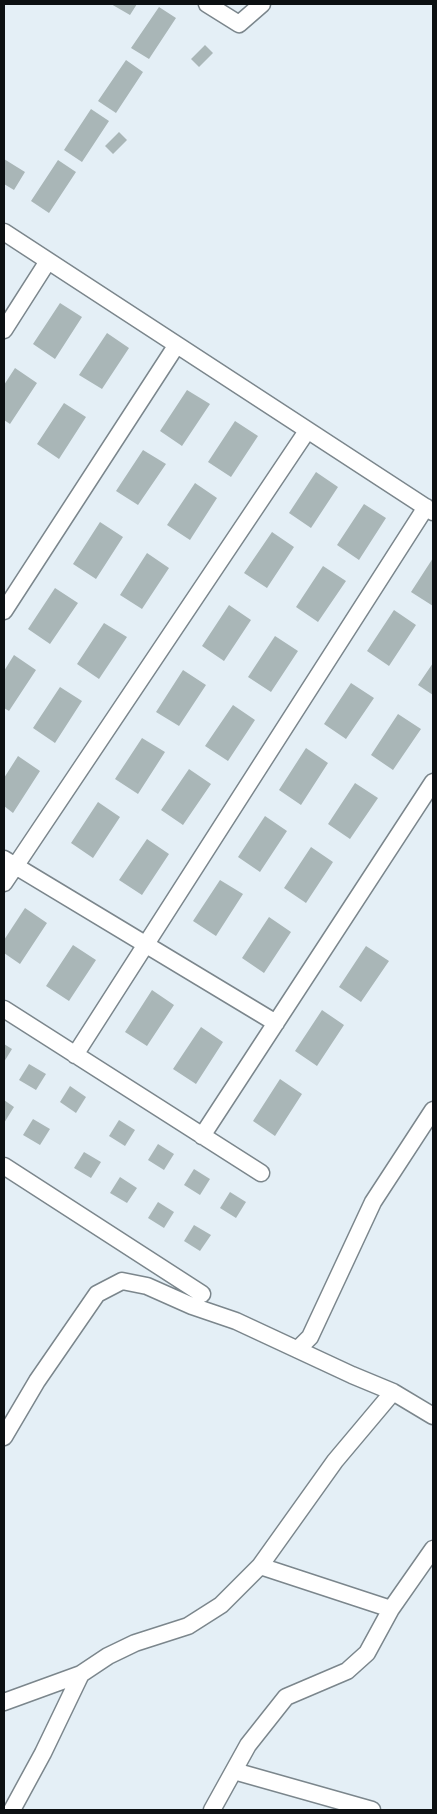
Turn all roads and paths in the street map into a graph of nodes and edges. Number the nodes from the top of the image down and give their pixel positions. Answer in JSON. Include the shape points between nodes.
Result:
{"nodes":[{"id":1,"x":207,"y":4,"type":"edge"},
{"id":2,"x":262,"y":4,"type":"edge"},
{"id":3,"x":4,"y":232,"type":"edge"},
{"id":4,"x":48,"y":262,"type":"junction"},
{"id":5,"x":4,"y":330,"type":"edge"},
{"id":6,"x":176,"y":346,"type":"junction"},
{"id":7,"x":307,"y":431,"type":"junction"},
{"id":8,"x":429,"y":510,"type":"edge"},
{"id":9,"x":4,"y":611,"type":"edge"},
{"id":10,"x":433,"y":782,"type":"edge"},
{"id":11,"x":9,"y":863,"type":"edge"},
{"id":12,"x":4,"y":883,"type":"edge"},
{"id":13,"x":145,"y":946,"type":"junction"},
{"id":14,"x":4,"y":1009,"type":"edge"},
{"id":15,"x":276,"y":1023,"type":"junction"},
{"id":16,"x":75,"y":1054,"type":"junction"},
{"id":17,"x":433,"y":1110,"type":"edge"},
{"id":18,"x":202,"y":1136,"type":"junction"},
{"id":19,"x":4,"y":1166,"type":"edge"},
{"id":20,"x":261,"y":1173,"type":"dead end"},
{"id":21,"x":202,"y":1294,"type":"dead end"},
{"id":22,"x":298,"y":1349,"type":"junction"},
{"id":23,"x":393,"y":1392,"type":"junction"},
{"id":24,"x":433,"y":1416,"type":"edge"},
{"id":25,"x":4,"y":1437,"type":"edge"},
{"id":26,"x":433,"y":1549,"type":"edge"},
{"id":27,"x":260,"y":1566,"type":"junction"},
{"id":28,"x":391,"y":1609,"type":"junction"},
{"id":29,"x":81,"y":1674,"type":"junction"},
{"id":30,"x":4,"y":1702,"type":"edge"},
{"id":31,"x":234,"y":1771,"type":"junction"},
{"id":32,"x":12,"y":1810,"type":"edge"},
{"id":33,"x":212,"y":1810,"type":"edge"},
{"id":34,"x":372,"y":1810,"type":"edge"}],
"edges":[{"from":1,"to":2,"type":"street","via":[[239,24]]},
{"from":3,"to":4,"type":"street"},
{"from":4,"to":5,"type":"street"},
{"from":4,"to":6,"type":"street"},
{"from":6,"to":7,"type":"street"},
{"from":6,"to":9,"type":"street"},
{"from":7,"to":8,"type":"street"},
{"from":7,"to":11,"type":"street"},
{"from":8,"to":13,"type":"street"},
{"from":10,"to":15,"type":"street"},
{"from":11,"to":12,"type":"street"},
{"from":11,"to":13,"type":"street"},
{"from":13,"to":15,"type":"street"},
{"from":13,"to":16,"type":"street"},
{"from":14,"to":16,"type":"street"},
{"from":15,"to":18,"type":"street"},
{"from":16,"to":18,"type":"street"},
{"from":17,"to":22,"type":"street","via":[[373,1202],[310,1337]]},
{"from":18,"to":20,"type":"street"},
{"from":19,"to":21,"type":"street"},
{"from":22,"to":23,"type":"street"},
{"from":22,"to":25,"type":"street","via":[[147,1286],[122,1281],[97,1294],[37,1381]]},
{"from":23,"to":24,"type":"street"},
{"from":23,"to":27,"type":"street","via":[[335,1461]]},
{"from":26,"to":28,"type":"street"},
{"from":27,"to":28,"type":"street"},
{"from":27,"to":29,"type":"street","via":[[221,1605],[188,1626],[108,1656]]},
{"from":28,"to":31,"type":"street","via":[[367,1653],[347,1672],[286,1697],[248,1745]]},
{"from":29,"to":30,"type":"street"},
{"from":29,"to":32,"type":"street"},
{"from":31,"to":33,"type":"street"},
{"from":31,"to":34,"type":"street"}]}
